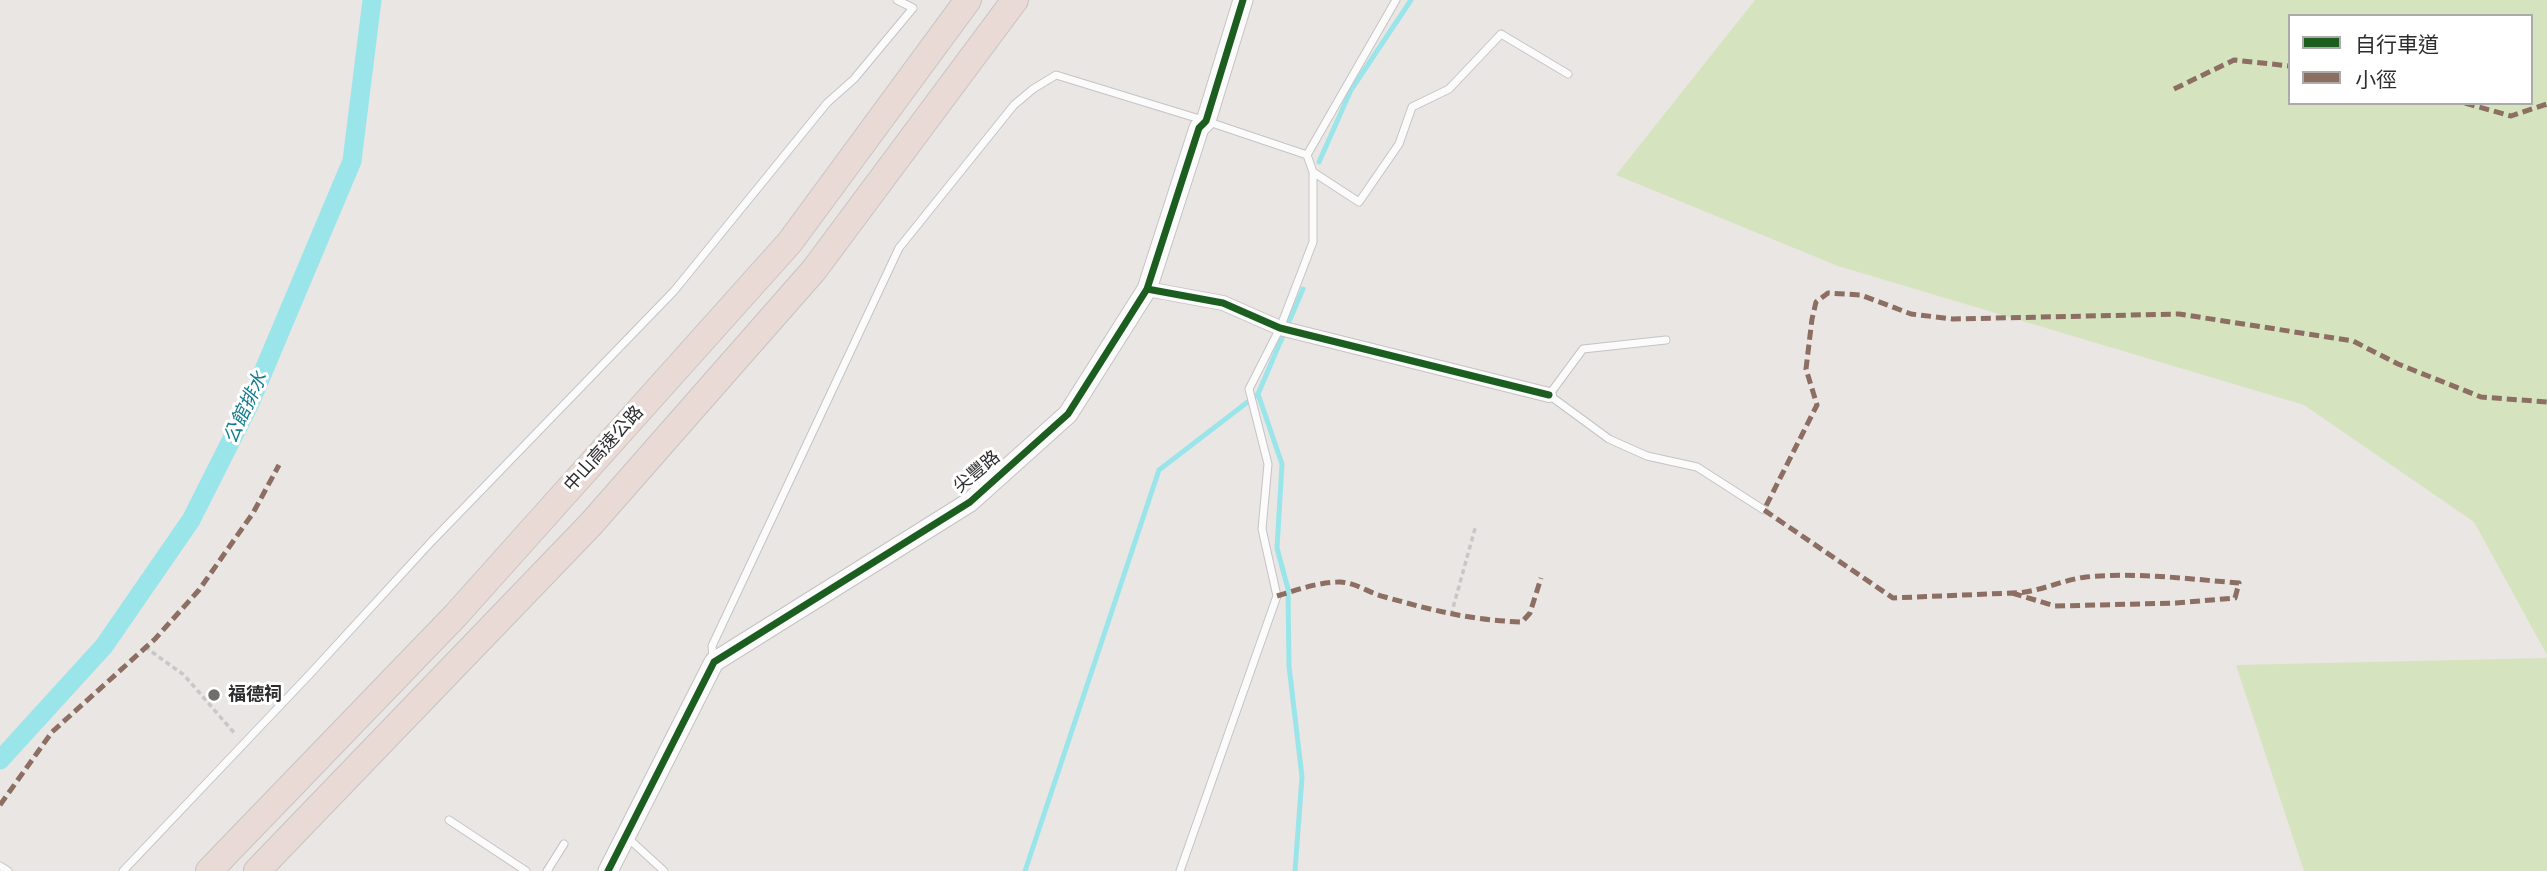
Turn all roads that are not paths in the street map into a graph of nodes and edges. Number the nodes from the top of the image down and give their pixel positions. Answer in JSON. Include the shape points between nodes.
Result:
{"nodes":[{"id":1,"x":897,"y":0,"type":"edge"},
{"id":2,"x":968,"y":0,"type":"edge"},
{"id":3,"x":1015,"y":0,"type":"edge"},
{"id":4,"x":1243,"y":0,"type":"edge"},
{"id":5,"x":1396,"y":0,"type":"edge"},
{"id":6,"x":1568,"y":74,"type":"dead end"},
{"id":7,"x":1206,"y":121,"type":"junction"},
{"id":8,"x":1307,"y":155,"type":"junction"},
{"id":9,"x":1314,"y":172,"type":"junction"},
{"id":10,"x":1147,"y":289,"type":"junction"},
{"id":11,"x":1282,"y":328,"type":"junction"},
{"id":12,"x":1666,"y":340,"type":"dead end"},
{"id":13,"x":1549,"y":395,"type":"junction"},
{"id":14,"x":1763,"y":510,"type":"dead end"},
{"id":15,"x":714,"y":662,"type":"junction"},
{"id":16,"x":449,"y":820,"type":"dead end"},
{"id":17,"x":626,"y":836,"type":"junction"},
{"id":18,"x":564,"y":844,"type":"dead end"},
{"id":19,"x":0,"y":866,"type":"edge"},
{"id":20,"x":8,"y":871,"type":"edge"},
{"id":21,"x":123,"y":871,"type":"edge"},
{"id":22,"x":209,"y":871,"type":"edge"},
{"id":23,"x":257,"y":871,"type":"edge"},
{"id":24,"x":526,"y":871,"type":"edge"},
{"id":25,"x":547,"y":871,"type":"edge"},
{"id":26,"x":608,"y":871,"type":"edge"},
{"id":27,"x":664,"y":871,"type":"edge"},
{"id":28,"x":1180,"y":871,"type":"edge"}],
"edges":[{"from":1,"to":21,"type":"lane","via":[[913,8],[854,79],[827,103],[674,291]]},
{"from":2,"to":22,"type":"highway","name":"中山高速公路","via":[[790,242],[455,616]]},
{"from":3,"to":23,"type":"highway","via":[[814,270],[591,524]]},
{"from":4,"to":7,"type":"street","name":"尖豐路"},
{"from":5,"to":8,"type":"lane"},
{"from":6,"to":9,"type":"lane","via":[[1501,34],[1449,89],[1412,107],[1399,144],[1359,202]]},
{"from":7,"to":8,"type":"lane"},
{"from":7,"to":10,"type":"street","name":"尖豐路","via":[[1199,128]]},
{"from":7,"to":15,"type":"lane","via":[[1056,75],[1014,105],[899,248],[712,646]]},
{"from":8,"to":9,"type":"lane"},
{"from":9,"to":11,"type":"lane","via":[[1313,242]]},
{"from":10,"to":11,"type":"street","via":[[1223,303]]},
{"from":10,"to":15,"type":"street","name":"尖豐路","via":[[1068,414],[970,502]]},
{"from":11,"to":13,"type":"street"},
{"from":11,"to":28,"type":"lane","via":[[1249,389],[1268,464],[1262,530],[1277,596]]},
{"from":12,"to":13,"type":"lane","via":[[1583,349]]},
{"from":13,"to":14,"type":"lane","via":[[1609,439],[1647,456],[1698,467]]},
{"from":15,"to":17,"type":"street"},
{"from":16,"to":24,"type":"lane"},
{"from":17,"to":26,"type":"street"},
{"from":17,"to":27,"type":"lane"},
{"from":18,"to":25,"type":"lane"},
{"from":19,"to":20,"type":"lane"}]}
